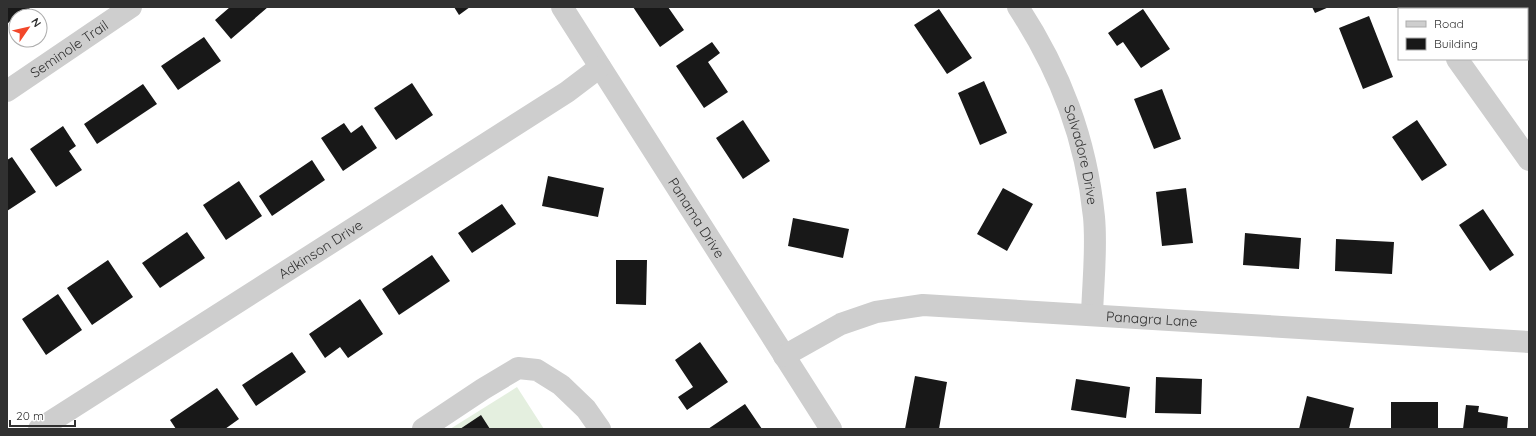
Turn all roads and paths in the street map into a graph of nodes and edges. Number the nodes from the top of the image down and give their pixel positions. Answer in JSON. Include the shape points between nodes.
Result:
{"nodes":[{"id":1,"x":131,"y":7,"type":"edge"},
{"id":2,"x":562,"y":7,"type":"edge"},
{"id":3,"x":1018,"y":7,"type":"edge"},
{"id":4,"x":1458,"y":60,"type":"edge"},
{"id":5,"x":600,"y":67,"type":"junction"},
{"id":6,"x":7,"y":91,"type":"edge"},
{"id":7,"x":1529,"y":160,"type":"edge"},
{"id":8,"x":1092,"y":315,"type":"junction"},
{"id":9,"x":1529,"y":342,"type":"edge"},
{"id":10,"x":784,"y":356,"type":"junction"},
{"id":11,"x":39,"y":429,"type":"edge"},
{"id":12,"x":423,"y":429,"type":"edge"},
{"id":13,"x":600,"y":429,"type":"edge"},
{"id":14,"x":831,"y":429,"type":"edge"}],
"edges":[{"from":1,"to":6,"type":"street","name":"Seminole Trail"},
{"from":2,"to":5,"type":"street","name":"Panama Drive"},
{"from":3,"to":8,"type":"street","name":"Salvadore Drive","via":[[1037,36],[1060,80],[1084,156],[1094,217]]},
{"from":4,"to":7,"type":"street"},
{"from":5,"to":10,"type":"street","name":"Panama Drive"},
{"from":5,"to":11,"type":"street","name":"Adkinson Drive","via":[[567,92]]},
{"from":8,"to":9,"type":"street","name":"Panagra Lane"},
{"from":8,"to":10,"type":"street","name":"Panagra Lane","via":[[923,305],[876,312],[841,324]]},
{"from":10,"to":14,"type":"street","name":"Panama Drive"},
{"from":12,"to":13,"type":"street","via":[[518,368],[537,370],[561,385],[586,409]]}]}
